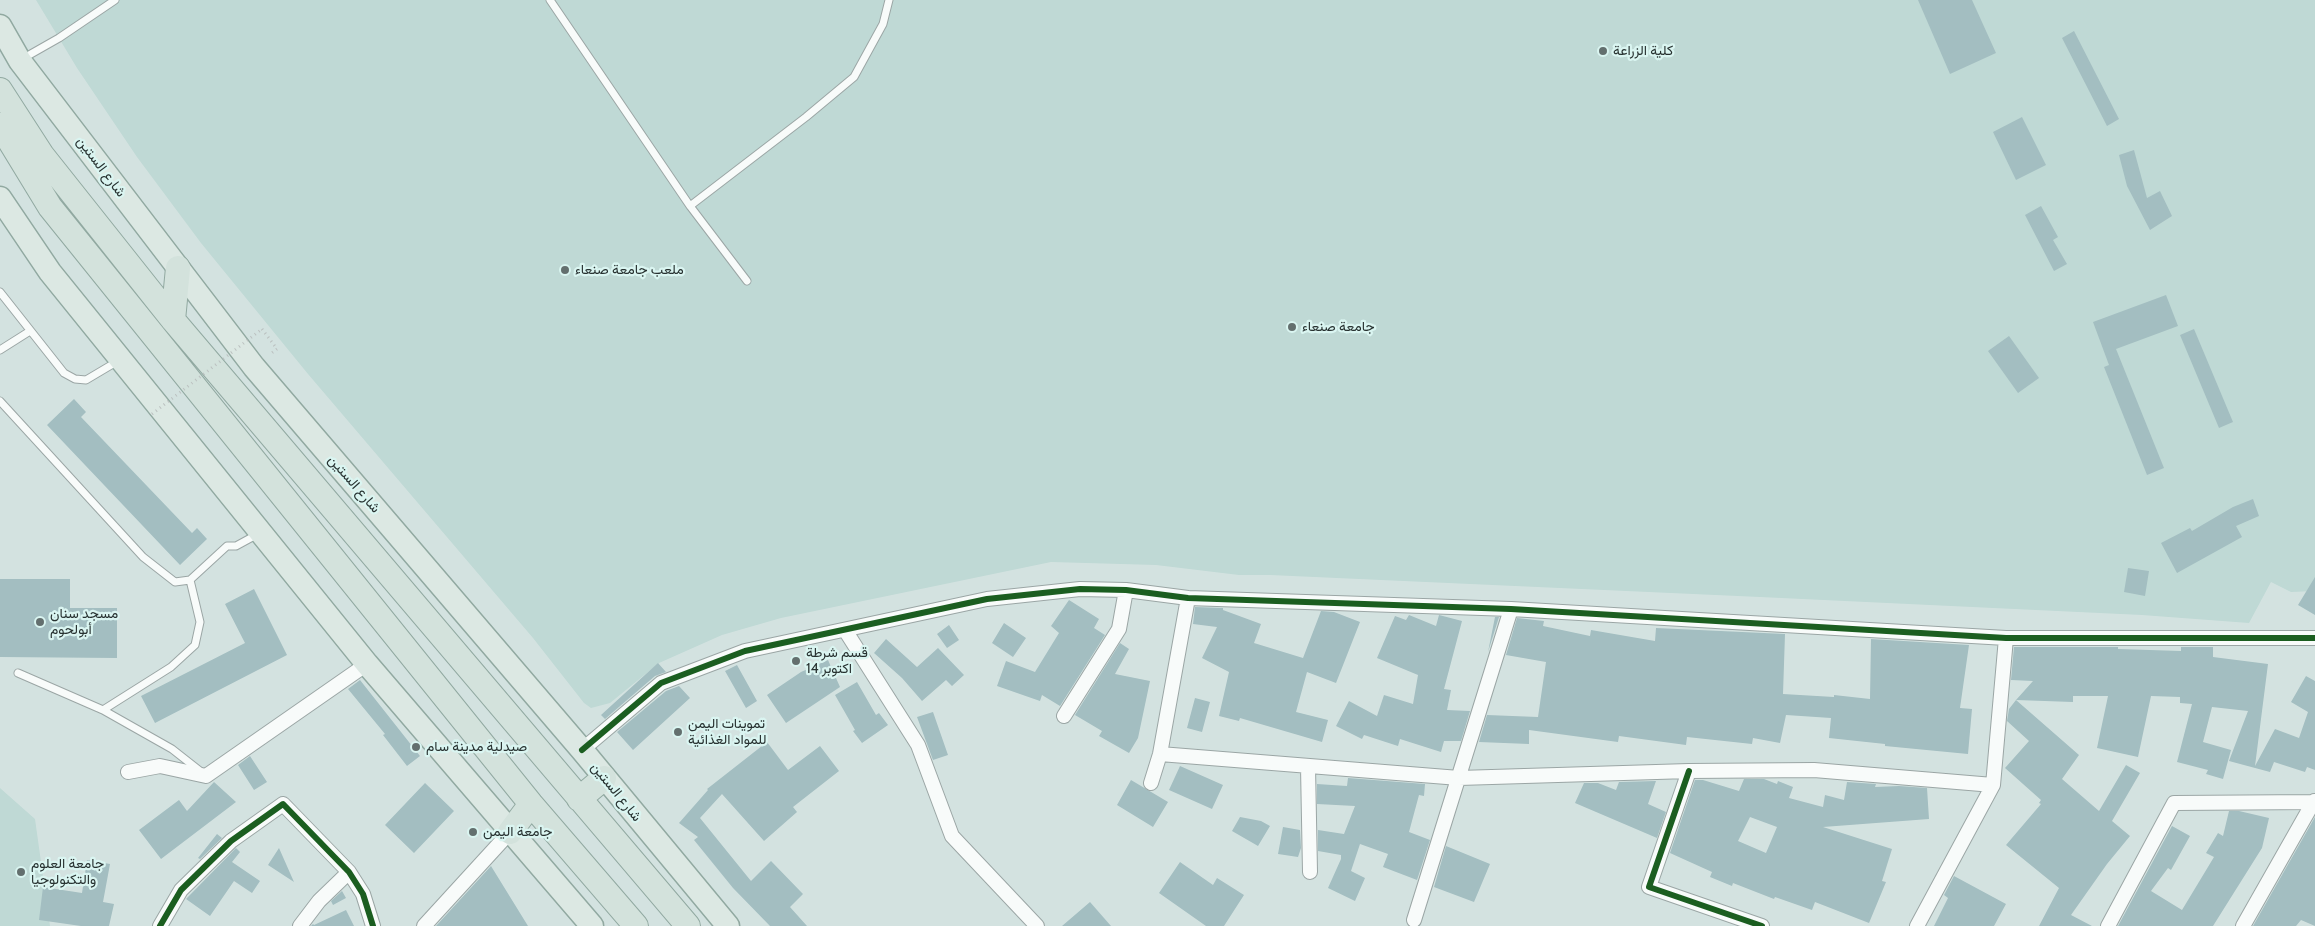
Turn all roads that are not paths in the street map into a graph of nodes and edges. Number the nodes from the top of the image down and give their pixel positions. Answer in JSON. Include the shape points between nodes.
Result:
{"nodes":[{"id":1,"x":115,"y":0,"type":"edge"},
{"id":2,"x":550,"y":0,"type":"edge"},
{"id":3,"x":889,"y":0,"type":"edge"},
{"id":4,"x":0,"y":26,"type":"edge"},
{"id":5,"x":20,"y":61,"type":"junction"},
{"id":6,"x":0,"y":90,"type":"edge"},
{"id":7,"x":0,"y":125,"type":"edge"},
{"id":8,"x":0,"y":198,"type":"edge"},
{"id":9,"x":690,"y":206,"type":"junction"},
{"id":10,"x":178,"y":268,"type":"junction"},
{"id":11,"x":747,"y":281,"type":"dead end"},
{"id":12,"x":0,"y":292,"type":"edge"},
{"id":13,"x":173,"y":320,"type":"junction"},
{"id":14,"x":30,"y":331,"type":"junction"},
{"id":15,"x":0,"y":350,"type":"edge"},
{"id":16,"x":121,"y":360,"type":"junction"},
{"id":17,"x":0,"y":401,"type":"edge"},
{"id":18,"x":261,"y":533,"type":"junction"},
{"id":19,"x":190,"y":580,"type":"junction"},
{"id":20,"x":1126,"y":590,"type":"junction"},
{"id":21,"x":1188,"y":598,"type":"junction"},
{"id":22,"x":1511,"y":609,"type":"junction"},
{"id":23,"x":845,"y":630,"type":"junction"},
{"id":24,"x":2006,"y":638,"type":"junction"},
{"id":25,"x":2315,"y":638,"type":"edge"},
{"id":26,"x":367,"y":664,"type":"junction"},
{"id":27,"x":18,"y":673,"type":"dead end"},
{"id":28,"x":103,"y":710,"type":"junction"},
{"id":29,"x":1064,"y":716,"type":"dead end"},
{"id":30,"x":582,"y":750,"type":"junction"},
{"id":31,"x":1160,"y":754,"type":"junction"},
{"id":32,"x":1308,"y":767,"type":"junction"},
{"id":33,"x":1689,"y":771,"type":"junction"},
{"id":34,"x":128,"y":772,"type":"dead end"},
{"id":35,"x":206,"y":776,"type":"junction"},
{"id":36,"x":604,"y":778,"type":"junction"},
{"id":37,"x":1459,"y":778,"type":"junction"},
{"id":38,"x":1151,"y":783,"type":"dead end"},
{"id":39,"x":1993,"y":786,"type":"junction"},
{"id":40,"x":579,"y":799,"type":"junction"},
{"id":41,"x":2315,"y":801,"type":"edge"},
{"id":42,"x":531,"y":804,"type":"junction"},
{"id":43,"x":510,"y":832,"type":"junction"},
{"id":44,"x":349,"y":872,"type":"junction"},
{"id":45,"x":1310,"y":872,"type":"dead end"},
{"id":46,"x":1414,"y":920,"type":"dead end"},
{"id":47,"x":160,"y":926,"type":"edge"},
{"id":48,"x":300,"y":926,"type":"edge"},
{"id":49,"x":372,"y":926,"type":"edge"},
{"id":50,"x":424,"y":926,"type":"edge"},
{"id":51,"x":592,"y":926,"type":"edge"},
{"id":52,"x":636,"y":926,"type":"edge"},
{"id":53,"x":688,"y":926,"type":"edge"},
{"id":54,"x":728,"y":926,"type":"edge"},
{"id":55,"x":1037,"y":926,"type":"edge"},
{"id":56,"x":1762,"y":926,"type":"edge"},
{"id":57,"x":1917,"y":926,"type":"edge"},
{"id":58,"x":2108,"y":926,"type":"edge"},
{"id":59,"x":2243,"y":926,"type":"edge"}],
"edges":[{"from":1,"to":5,"type":"lane"},
{"from":2,"to":9,"type":"lane"},
{"from":3,"to":9,"type":"lane","via":[[884,24],[854,77]]},
{"from":4,"to":5,"type":"main road","name":"شارع الستين"},
{"from":5,"to":10,"type":"main road","name":"شارع الستين"},
{"from":6,"to":13,"type":"highway","via":[[42,155]]},
{"from":7,"to":42,"type":"highway","via":[[50,207]]},
{"from":8,"to":16,"type":"main road","via":[[50,272]]},
{"from":9,"to":11,"type":"lane"},
{"from":10,"to":13,"type":"highway"},
{"from":10,"to":30,"type":"main road","name":"شارع الستين","via":[[254,367]]},
{"from":12,"to":14,"type":"lane"},
{"from":13,"to":40,"type":"highway"},
{"from":14,"to":15,"type":"lane"},
{"from":14,"to":16,"type":"lane","via":[[64,373],[75,379],[86,380]]},
{"from":16,"to":18,"type":"main road"},
{"from":17,"to":19,"type":"lane","via":[[143,556],[175,582]]},
{"from":18,"to":19,"type":"lane","via":[[236,546],[227,546]]},
{"from":18,"to":26,"type":"main road"},
{"from":19,"to":28,"type":"lane","via":[[200,622],[195,645],[171,667]]},
{"from":20,"to":21,"type":"street"},
{"from":20,"to":23,"type":"street","via":[[1080,589],[987,599]]},
{"from":20,"to":29,"type":"street","via":[[1119,629]]},
{"from":21,"to":22,"type":"street"},
{"from":21,"to":31,"type":"street"},
{"from":22,"to":24,"type":"street"},
{"from":22,"to":37,"type":"street"},
{"from":23,"to":30,"type":"street","via":[[745,651],[662,683]]},
{"from":23,"to":55,"type":"street","via":[[918,745],[952,836]]},
{"from":24,"to":25,"type":"street"},
{"from":24,"to":39,"type":"street"},
{"from":26,"to":35,"type":"street"},
{"from":26,"to":43,"type":"main road"},
{"from":27,"to":28,"type":"lane"},
{"from":28,"to":35,"type":"lane","via":[[172,749]]},
{"from":30,"to":36,"type":"main road","name":"شارع الستين"},
{"from":31,"to":32,"type":"street"},
{"from":31,"to":38,"type":"street"},
{"from":32,"to":37,"type":"street"},
{"from":32,"to":45,"type":"street"},
{"from":33,"to":37,"type":"street"},
{"from":33,"to":39,"type":"street","via":[[1814,770]]},
{"from":33,"to":56,"type":"street","via":[[1649,888]]},
{"from":34,"to":35,"type":"street","via":[[160,766]]},
{"from":36,"to":40,"type":"highway"},
{"from":36,"to":54,"type":"main road","name":"شارع الستين"},
{"from":37,"to":46,"type":"street"},
{"from":39,"to":57,"type":"street"},
{"from":40,"to":53,"type":"highway"},
{"from":41,"to":58,"type":"street","via":[[2174,803]]},
{"from":41,"to":59,"type":"street"},
{"from":42,"to":43,"type":"highway"},
{"from":42,"to":52,"type":"highway"},
{"from":43,"to":50,"type":"street"},
{"from":43,"to":51,"type":"main road"},
{"from":44,"to":47,"type":"street","via":[[283,804],[231,841],[181,890]]},
{"from":44,"to":48,"type":"street","via":[[319,901]]},
{"from":44,"to":49,"type":"street","via":[[363,894]]}]}
